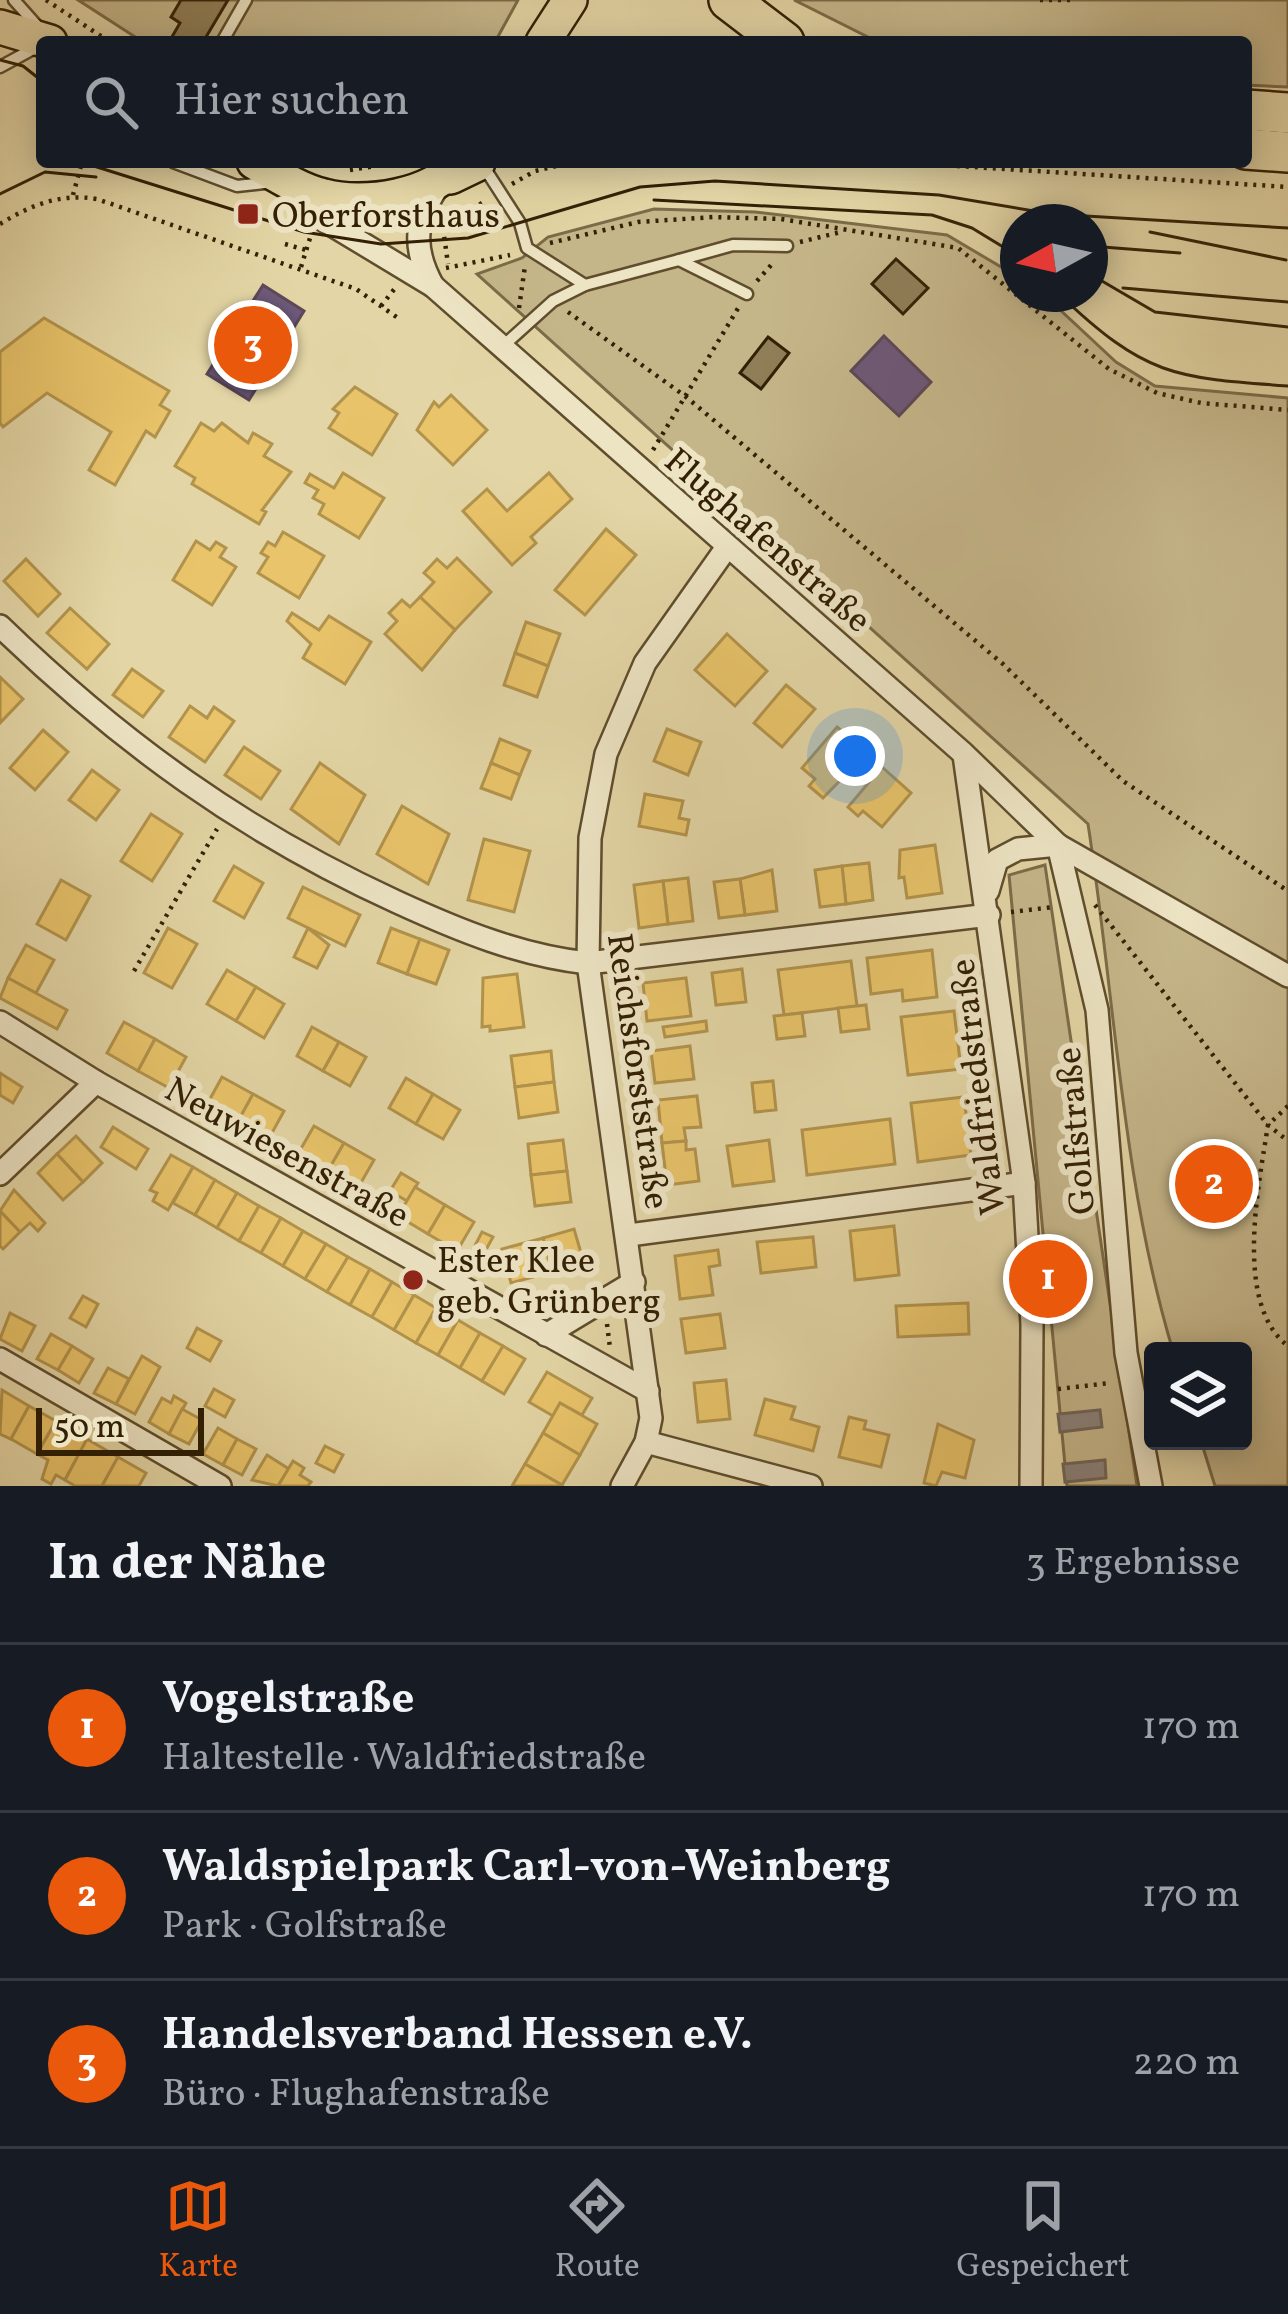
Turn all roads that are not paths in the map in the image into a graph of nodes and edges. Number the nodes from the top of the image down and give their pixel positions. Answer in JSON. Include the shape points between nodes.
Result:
{"nodes":[{"id":1,"x":14,"y":0,"type":"edge"},
{"id":2,"x":246,"y":0,"type":"edge"},
{"id":3,"x":570,"y":0,"type":"edge"},
{"id":4,"x":729,"y":0,"type":"edge"},
{"id":5,"x":0,"y":27,"type":"edge"},
{"id":6,"x":41,"y":36,"type":"edge"},
{"id":7,"x":225,"y":36,"type":"edge"},
{"id":8,"x":547,"y":36,"type":"edge"},
{"id":9,"x":776,"y":36,"type":"edge"},
{"id":10,"x":36,"y":40,"type":"edge"},
{"id":11,"x":36,"y":48,"type":"edge"},
{"id":12,"x":0,"y":68,"type":"edge"},
{"id":13,"x":1252,"y":149,"type":"edge"},
{"id":14,"x":1288,"y":152,"type":"edge"},
{"id":15,"x":189,"y":168,"type":"edge"},
{"id":16,"x":265,"y":168,"type":"edge"},
{"id":17,"x":468,"y":171,"type":"edge"},
{"id":18,"x":284,"y":178,"type":"junction"},
{"id":19,"x":787,"y":246,"type":"road end"},
{"id":20,"x":680,"y":260,"type":"junction"},
{"id":21,"x":585,"y":285,"type":"junction"},
{"id":22,"x":433,"y":286,"type":"junction"},
{"id":23,"x":747,"y":294,"type":"road end"},
{"id":24,"x":509,"y":341,"type":"junction"},
{"id":25,"x":727,"y":548,"type":"junction"},
{"id":26,"x":0,"y":626,"type":"edge"},
{"id":27,"x":964,"y":754,"type":"junction"},
{"id":28,"x":1058,"y":844,"type":"junction"},
{"id":29,"x":988,"y":906,"type":"junction"},
{"id":30,"x":588,"y":962,"type":"junction"},
{"id":31,"x":1288,"y":976,"type":"edge"},
{"id":32,"x":0,"y":1022,"type":"edge"},
{"id":33,"x":96,"y":1082,"type":"junction"},
{"id":34,"x":0,"y":1174,"type":"edge"},
{"id":35,"x":1024,"y":1183,"type":"junction"},
{"id":36,"x":629,"y":1235,"type":"junction"},
{"id":37,"x":634,"y":1282,"type":"junction"},
{"id":38,"x":546,"y":1335,"type":"junction"},
{"id":39,"x":0,"y":1359,"type":"edge"},
{"id":40,"x":648,"y":1391,"type":"junction"},
{"id":41,"x":646,"y":1442,"type":"junction"},
{"id":42,"x":220,"y":1486,"type":"edge"},
{"id":43,"x":622,"y":1486,"type":"edge"},
{"id":44,"x":811,"y":1486,"type":"edge"},
{"id":45,"x":1031,"y":1486,"type":"edge"},
{"id":46,"x":1151,"y":1486,"type":"edge"}],
"edges":[{"from":1,"to":6,"type":"lane"},
{"from":2,"to":7,"type":"lane"},
{"from":3,"to":8,"type":"main road"},
{"from":4,"to":9,"type":"highway"},
{"from":5,"to":10,"type":"main road"},
{"from":11,"to":12,"type":"lane"},
{"from":13,"to":14,"type":"highway"},
{"from":15,"to":18,"type":"lane","via":[[237,186]]},
{"from":16,"to":18,"type":"main road"},
{"from":17,"to":18,"type":"main road","via":[[350,200]]},
{"from":17,"to":21,"type":"lane","via":[[520,223],[527,248]]},
{"from":17,"to":22,"type":"street","via":[[421,214],[417,238]]},
{"from":18,"to":22,"type":"street","name":"Flughafenstraße","via":[[312,213]]},
{"from":19,"to":20,"type":"lane","via":[[733,245]]},
{"from":20,"to":21,"type":"lane"},
{"from":20,"to":23,"type":"lane"},
{"from":21,"to":24,"type":"lane"},
{"from":22,"to":24,"type":"street","name":"Flughafenstraße"},
{"from":24,"to":25,"type":"street","name":"Flughafenstraße"},
{"from":25,"to":27,"type":"street","name":"Flughafenstraße"},
{"from":25,"to":30,"type":"street","name":"Reichsforststraße","via":[[645,664],[606,754],[590,838]]},
{"from":26,"to":30,"type":"street","via":[[131,742],[307,861],[445,924],[545,958]]},
{"from":27,"to":28,"type":"street","name":"Flughafenstraße"},
{"from":27,"to":29,"type":"street","name":"Waldfriedstraße"},
{"from":28,"to":29,"type":"street","via":[[998,860]]},
{"from":28,"to":31,"type":"street","name":"Flughafenstraße"},
{"from":28,"to":46,"type":"street","name":"Golfstraße","via":[[1097,1010],[1126,1353]]},
{"from":29,"to":30,"type":"street"},
{"from":29,"to":35,"type":"street","name":"Waldfriedstraße"},
{"from":30,"to":36,"type":"street","name":"Reichsforststraße"},
{"from":32,"to":33,"type":"street","name":"Neuwiesenstraße"},
{"from":33,"to":34,"type":"street"},
{"from":33,"to":38,"type":"street","name":"Neuwiesenstraße"},
{"from":35,"to":36,"type":"street"},
{"from":35,"to":45,"type":"street","name":"Waldfriedstraße"},
{"from":36,"to":37,"type":"street","name":"Reichsforststraße"},
{"from":37,"to":38,"type":"street"},
{"from":37,"to":40,"type":"street","name":"Reichsforststraße"},
{"from":38,"to":40,"type":"street","name":"Neuwiesenstraße"},
{"from":39,"to":42,"type":"street"},
{"from":40,"to":41,"type":"street","name":"Reichsforststraße"},
{"from":41,"to":43,"type":"street","name":"Reichsforststraße"},
{"from":41,"to":44,"type":"street"}]}
